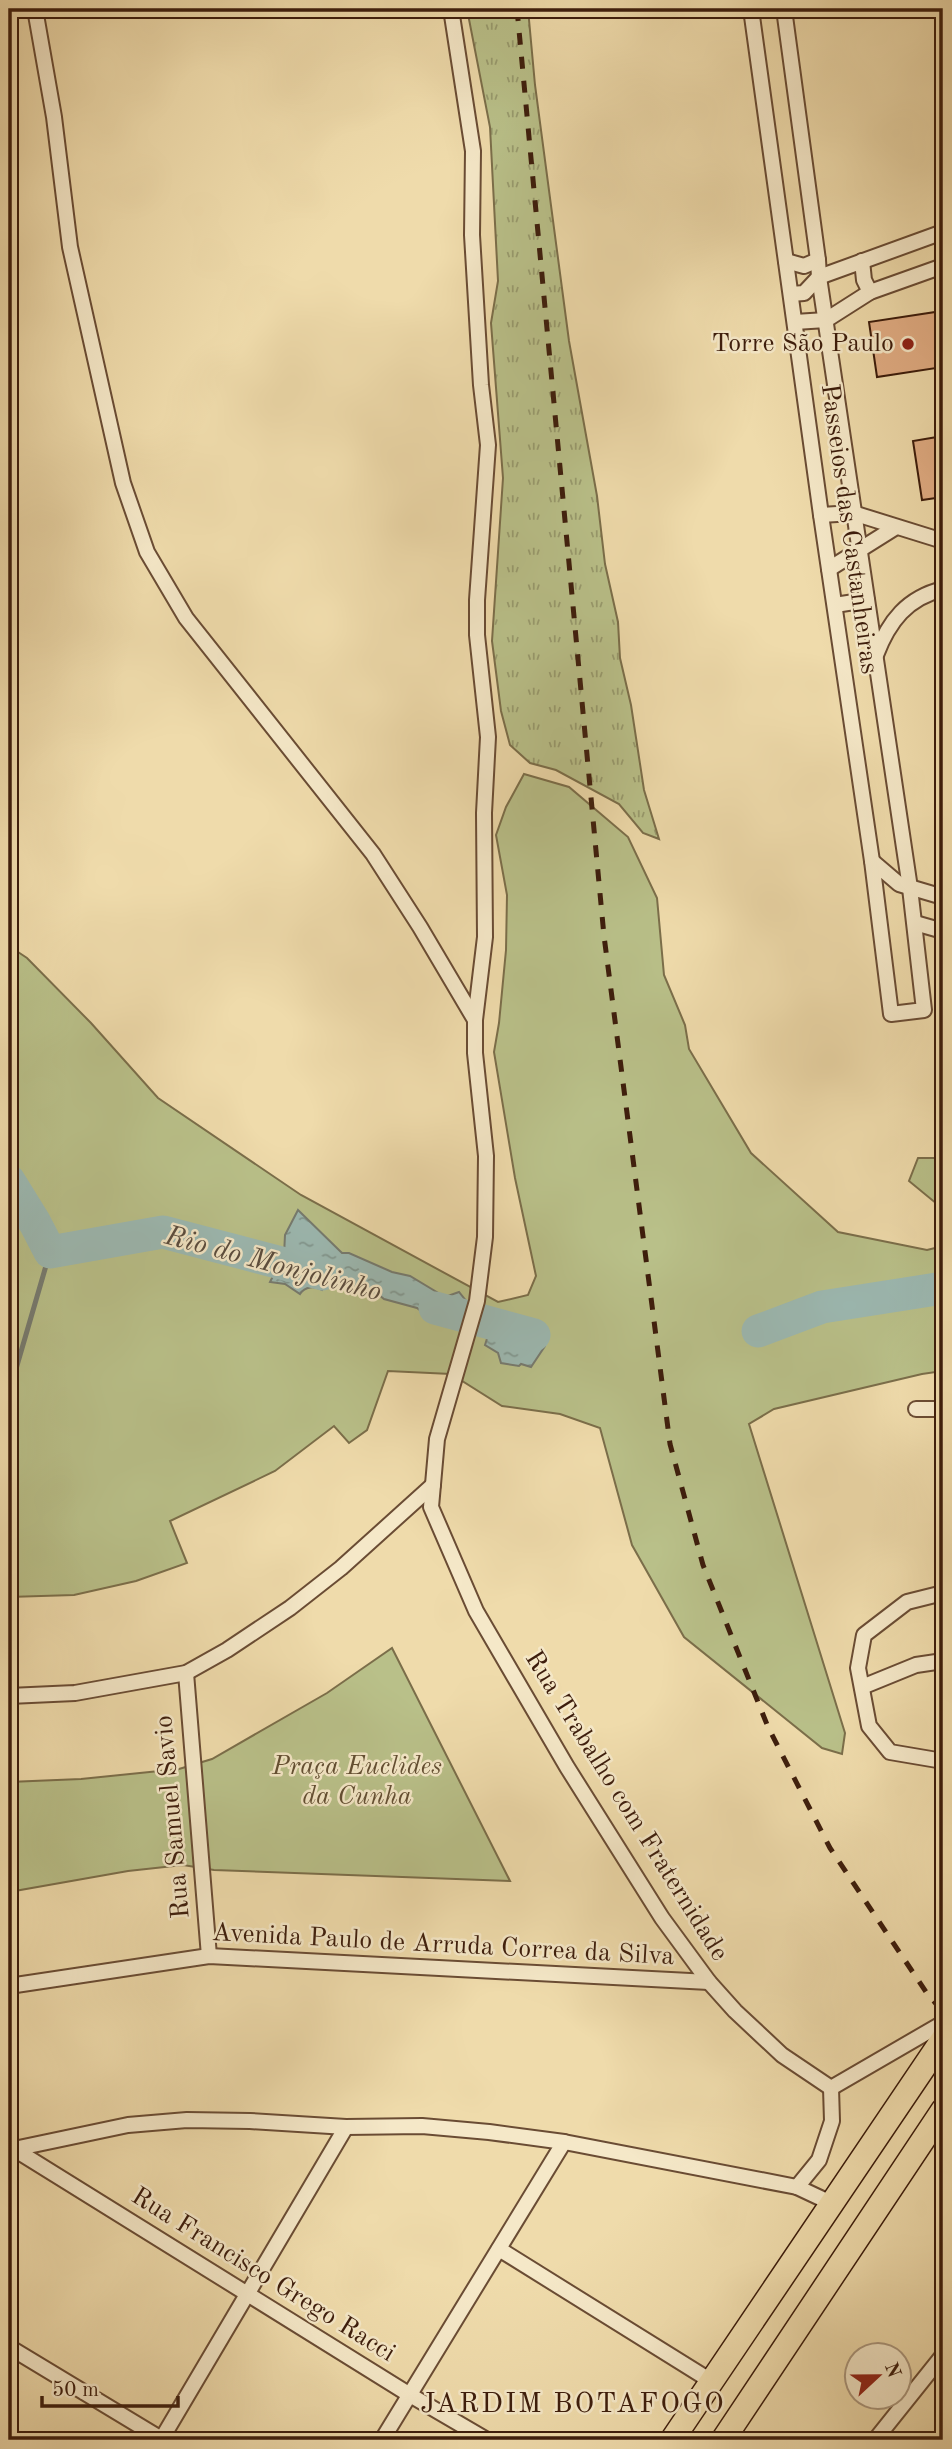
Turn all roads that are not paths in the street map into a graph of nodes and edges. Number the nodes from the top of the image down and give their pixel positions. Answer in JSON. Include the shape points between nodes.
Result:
{"nodes":[{"id":1,"x":35,"y":9,"type":"edge"},
{"id":2,"x":451,"y":9,"type":"edge"},
{"id":3,"x":751,"y":9,"type":"edge"},
{"id":4,"x":784,"y":9,"type":"edge"},
{"id":5,"x":943,"y":232,"type":"edge"},
{"id":6,"x":818,"y":260,"type":"junction"},
{"id":7,"x":786,"y":261,"type":"junction"},
{"id":8,"x":862,"y":261,"type":"junction"},
{"id":9,"x":943,"y":266,"type":"edge"},
{"id":10,"x":819,"y":277,"type":"junction"},
{"id":11,"x":870,"y":292,"type":"junction"},
{"id":12,"x":791,"y":294,"type":"junction"},
{"id":13,"x":827,"y":320,"type":"junction"},
{"id":14,"x":795,"y":322,"type":"junction"},
{"id":15,"x":853,"y":513,"type":"junction"},
{"id":16,"x":821,"y":514,"type":"junction"},
{"id":17,"x":896,"y":527,"type":"junction"},
{"id":18,"x":943,"y":541,"type":"edge"},
{"id":19,"x":859,"y":550,"type":"junction"},
{"id":20,"x":829,"y":569,"type":"junction"},
{"id":21,"x":943,"y":589,"type":"edge"},
{"id":22,"x":867,"y":600,"type":"junction"},
{"id":23,"x":835,"y":605,"type":"junction"},
{"id":24,"x":875,"y":657,"type":"junction"},
{"id":25,"x":873,"y":861,"type":"junction"},
{"id":26,"x":910,"y":888,"type":"junction"},
{"id":27,"x":943,"y":897,"type":"edge"},
{"id":28,"x":915,"y":923,"type":"junction"},
{"id":29,"x":943,"y":931,"type":"edge"},
{"id":30,"x":475,"y":1020,"type":"junction"},
{"id":31,"x":916,"y":1409,"type":"dead end"},
{"id":32,"x":943,"y":1409,"type":"edge"},
{"id":33,"x":433,"y":1486,"type":"junction"},
{"id":34,"x":943,"y":1593,"type":"edge"},
{"id":35,"x":943,"y":1661,"type":"edge"},
{"id":36,"x":186,"y":1673,"type":"junction"},
{"id":37,"x":862,"y":1687,"type":"junction"},
{"id":38,"x":9,"y":1696,"type":"edge"},
{"id":39,"x":943,"y":1761,"type":"edge"},
{"id":40,"x":209,"y":1956,"type":"junction"},
{"id":41,"x":709,"y":1982,"type":"junction"},
{"id":42,"x":9,"y":1986,"type":"edge"},
{"id":43,"x":943,"y":2023,"type":"edge"},
{"id":44,"x":943,"y":2039,"type":"edge"},
{"id":45,"x":831,"y":2088,"type":"junction"},
{"id":46,"x":943,"y":2110,"type":"edge"},
{"id":47,"x":346,"y":2127,"type":"junction"},
{"id":48,"x":564,"y":2142,"type":"junction"},
{"id":49,"x":797,"y":2187,"type":"junction"},
{"id":50,"x":831,"y":2203,"type":"junction"},
{"id":51,"x":499,"y":2249,"type":"junction"},
{"id":52,"x":247,"y":2293,"type":"junction"},
{"id":53,"x":9,"y":2347,"type":"edge"},
{"id":54,"x":943,"y":2355,"type":"edge"},
{"id":55,"x":711,"y":2381,"type":"junction"},
{"id":56,"x":410,"y":2395,"type":"junction"},
{"id":57,"x":162,"y":2440,"type":"edge"},
{"id":58,"x":382,"y":2440,"type":"edge"},
{"id":59,"x":487,"y":2440,"type":"edge"},
{"id":60,"x":672,"y":2440,"type":"edge"},
{"id":61,"x":723,"y":2440,"type":"edge"},
{"id":62,"x":875,"y":2440,"type":"edge"}],
"edges":[{"from":1,"to":30,"type":"street","via":[[70,247],[123,483],[147,552],[186,618],[373,854]]},
{"from":2,"to":30,"type":"street","name":"Rua Trabalho com Fraternidade","via":[[473,151],[472,235],[488,445],[477,612],[488,737],[485,937]]},
{"from":3,"to":7,"type":"street","name":"Passeios das Castanheiras"},
{"from":4,"to":6,"type":"street"},
{"from":5,"to":8,"type":"street"},
{"from":6,"to":7,"type":"street","via":[[804,266]]},
{"from":6,"to":10,"type":"street"},
{"from":7,"to":12,"type":"street","name":"Passeios das Castanheiras"},
{"from":8,"to":10,"type":"street"},
{"from":8,"to":11,"type":"street"},
{"from":9,"to":11,"type":"street"},
{"from":10,"to":12,"type":"street","via":[[804,293]]},
{"from":10,"to":13,"type":"street"},
{"from":11,"to":13,"type":"street"},
{"from":12,"to":14,"type":"street","name":"Passeios das Castanheiras"},
{"from":13,"to":14,"type":"street"},
{"from":13,"to":15,"type":"street"},
{"from":14,"to":16,"type":"street","name":"Passeios das Castanheiras"},
{"from":15,"to":16,"type":"street"},
{"from":15,"to":17,"type":"street"},
{"from":15,"to":19,"type":"street"},
{"from":16,"to":20,"type":"street","name":"Passeios das Castanheiras"},
{"from":17,"to":18,"type":"street"},
{"from":17,"to":19,"type":"street"},
{"from":19,"to":20,"type":"street"},
{"from":19,"to":22,"type":"street"},
{"from":20,"to":23,"type":"street","name":"Passeios das Castanheiras"},
{"from":21,"to":24,"type":"street","via":[[917,598],[897,615]]},
{"from":22,"to":23,"type":"street"},
{"from":22,"to":24,"type":"street"},
{"from":23,"to":25,"type":"street","name":"Passeios das Castanheiras"},
{"from":24,"to":26,"type":"street"},
{"from":25,"to":26,"type":"street"},
{"from":25,"to":28,"type":"street","name":"Passeios das Castanheiras","via":[[891,1014],[924,1010]]},
{"from":26,"to":27,"type":"street"},
{"from":26,"to":28,"type":"street"},
{"from":28,"to":29,"type":"street"},
{"from":30,"to":33,"type":"street","name":"Rua Trabalho com Fraternidade","via":[[486,1156],[485,1237],[477,1301],[437,1439]]},
{"from":31,"to":32,"type":"street"},
{"from":33,"to":36,"type":"street","via":[[290,1608]]},
{"from":33,"to":41,"type":"street","name":"Rua Trabalho com Fraternidade","via":[[431,1507],[476,1611],[596,1814]]},
{"from":34,"to":37,"type":"street","via":[[907,1602],[864,1635],[858,1668]]},
{"from":35,"to":37,"type":"street","via":[[916,1665]]},
{"from":36,"to":38,"type":"street","via":[[75,1693]]},
{"from":36,"to":40,"type":"street","name":"Rua Samuel Savio"},
{"from":37,"to":39,"type":"street","via":[[869,1726],[890,1752]]},
{"from":40,"to":41,"type":"street","name":"Avenida Paulo de Arruda Correa da Silva"},
{"from":40,"to":42,"type":"street","name":"Avenida Paulo de Arruda Correa da Silva"},
{"from":41,"to":45,"type":"street","name":"Rua Trabalho com Fraternidade","via":[[782,2055]]},
{"from":43,"to":45,"type":"street"},
{"from":44,"to":50,"type":"main road"},
{"from":45,"to":49,"type":"street","via":[[832,2121],[819,2160]]},
{"from":46,"to":61,"type":"main road"},
{"from":47,"to":48,"type":"street","via":[[422,2126]]},
{"from":47,"to":52,"type":"street"},
{"from":47,"to":52,"type":"street","name":"Rua Francisco Grego Racci","via":[[187,2120],[128,2125],[13,2149]]},
{"from":48,"to":49,"type":"street"},
{"from":48,"to":51,"type":"street"},
{"from":49,"to":50,"type":"street"},
{"from":50,"to":55,"type":"main road"},
{"from":51,"to":55,"type":"street"},
{"from":51,"to":56,"type":"street"},
{"from":52,"to":56,"type":"street","name":"Rua Francisco Grego Racci"},
{"from":52,"to":57,"type":"street"},
{"from":53,"to":57,"type":"street"},
{"from":54,"to":62,"type":"street"},
{"from":55,"to":60,"type":"main road"},
{"from":56,"to":58,"type":"street"},
{"from":56,"to":59,"type":"street","name":"Rua Francisco Grego Racci"}]}
